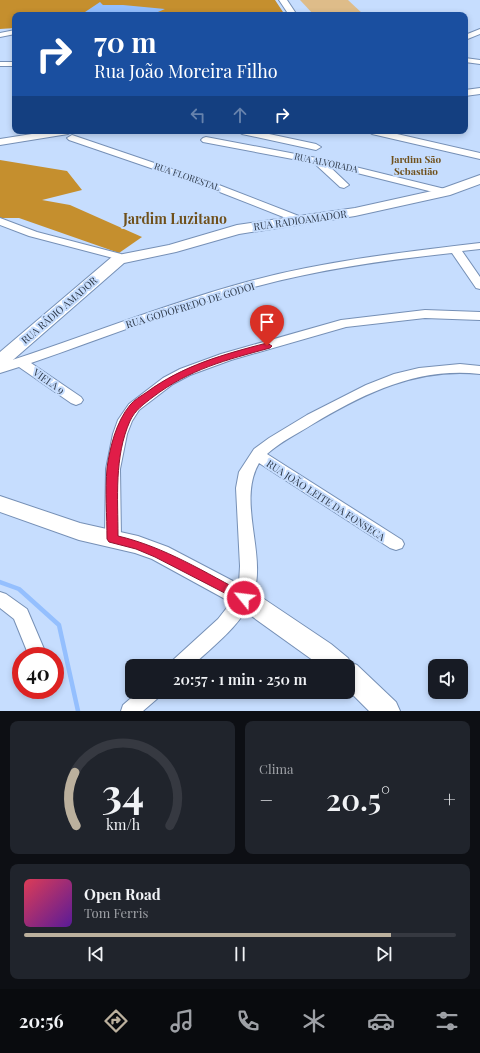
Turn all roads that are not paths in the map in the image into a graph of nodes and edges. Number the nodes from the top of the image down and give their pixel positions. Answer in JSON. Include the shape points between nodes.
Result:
{"nodes":[{"id":1,"x":283,"y":0,"type":"edge"},
{"id":2,"x":291,"y":12,"type":"edge"},
{"id":3,"x":480,"y":31,"type":"edge"},
{"id":4,"x":12,"y":33,"type":"edge"},
{"id":5,"x":0,"y":35,"type":"edge"},
{"id":6,"x":468,"y":37,"type":"edge"},
{"id":7,"x":468,"y":60,"type":"edge"},
{"id":8,"x":480,"y":62,"type":"edge"},
{"id":9,"x":0,"y":64,"type":"edge"},
{"id":10,"x":12,"y":64,"type":"edge"},
{"id":11,"x":480,"y":91,"type":"edge"},
{"id":12,"x":468,"y":92,"type":"edge"},
{"id":13,"x":70,"y":134,"type":"edge"},
{"id":14,"x":234,"y":134,"type":"edge"},
{"id":15,"x":253,"y":134,"type":"edge"},
{"id":16,"x":398,"y":134,"type":"edge"},
{"id":17,"x":206,"y":140,"type":"dead end"},
{"id":18,"x":0,"y":142,"type":"edge"},
{"id":19,"x":220,"y":143,"type":"junction"},
{"id":20,"x":316,"y":147,"type":"dead end"},
{"id":21,"x":480,"y":156,"type":"edge"},
{"id":22,"x":317,"y":161,"type":"junction"},
{"id":23,"x":480,"y":179,"type":"edge"},
{"id":24,"x":344,"y":186,"type":"dead end"},
{"id":25,"x":445,"y":192,"type":"junction"},
{"id":26,"x":300,"y":220,"type":"junction"},
{"id":27,"x":0,"y":221,"type":"edge"},
{"id":28,"x":480,"y":246,"type":"edge"},
{"id":29,"x":455,"y":249,"type":"junction"},
{"id":30,"x":119,"y":259,"type":"junction"},
{"id":31,"x":480,"y":285,"type":"edge"},
{"id":32,"x":480,"y":316,"type":"edge"},
{"id":33,"x":23,"y":357,"type":"junction"},
{"id":34,"x":0,"y":362,"type":"edge"},
{"id":35,"x":0,"y":369,"type":"edge"},
{"id":36,"x":480,"y":370,"type":"edge"},
{"id":37,"x":76,"y":400,"type":"dead end"},
{"id":38,"x":256,"y":455,"type":"junction"},
{"id":39,"x":0,"y":504,"type":"edge"},
{"id":40,"x":113,"y":539,"type":"junction"},
{"id":41,"x":396,"y":544,"type":"dead end"},
{"id":42,"x":244,"y":598,"type":"junction"},
{"id":43,"x":0,"y":599,"type":"edge"},
{"id":44,"x":34,"y":647,"type":"edge"},
{"id":45,"x":186,"y":659,"type":"edge"},
{"id":46,"x":330,"y":659,"type":"edge"},
{"id":47,"x":355,"y":680,"type":"edge"},
{"id":48,"x":143,"y":699,"type":"edge"},
{"id":49,"x":130,"y":711,"type":"edge"},
{"id":50,"x":387,"y":711,"type":"edge"}],
"edges":[{"from":1,"to":2,"type":"street"},
{"from":3,"to":6,"type":"street"},
{"from":4,"to":5,"type":"street"},
{"from":7,"to":8,"type":"street"},
{"from":9,"to":10,"type":"street"},
{"from":11,"to":12,"type":"street"},
{"from":13,"to":18,"type":"street"},
{"from":13,"to":26,"type":"street","name":"RUA FLORESTAL"},
{"from":14,"to":19,"type":"street"},
{"from":15,"to":20,"type":"street"},
{"from":16,"to":21,"type":"street"},
{"from":17,"to":19,"type":"street","name":"RUA ALVORADA"},
{"from":19,"to":22,"type":"street","name":"RUA ALVORADA"},
{"from":22,"to":24,"type":"street"},
{"from":22,"to":25,"type":"street","name":"RUA ALVORADA"},
{"from":23,"to":25,"type":"street","name":"RUA RADIOAMADOR"},
{"from":25,"to":26,"type":"street","name":"RUA RADIOAMADOR","via":[[355,212]]},
{"from":26,"to":30,"type":"street","name":"RUA RADIOAMADOR","via":[[238,230],[171,249]]},
{"from":27,"to":30,"type":"street","via":[[33,234],[117,256]]},
{"from":28,"to":29,"type":"street","name":"RUA GODOFREDO DE GODOI"},
{"from":29,"to":31,"type":"street"},
{"from":29,"to":33,"type":"street","name":"RUA GODOFREDO DE GODOI","via":[[324,268],[229,290]]},
{"from":30,"to":33,"type":"street","name":"RUA RÁDIO AMADOR"},
{"from":32,"to":40,"type":"street","via":[[425,314],[345,323],[226,357],[168,381],[134,407],[125,420],[120,434],[113,469]]},
{"from":33,"to":34,"type":"street","name":"RUA RÁDIO AMADOR"},
{"from":33,"to":35,"type":"street","name":"RUA GODOFREDO DE GODOI"},
{"from":33,"to":37,"type":"street","name":"VIELA 9"},
{"from":36,"to":38,"type":"street","via":[[450,368],[398,377],[372,387],[307,421]]},
{"from":38,"to":41,"type":"street","name":"RUA JOÃO LEITE DA FONSECA"},
{"from":38,"to":42,"type":"street","via":[[246,474],[243,490],[248,555]]},
{"from":39,"to":40,"type":"street","via":[[79,531]]},
{"from":40,"to":42,"type":"street","via":[[160,553]]},
{"from":42,"to":45,"type":"street","via":[[230,617]]},
{"from":42,"to":46,"type":"street"},
{"from":43,"to":44,"type":"street","via":[[21,614]]},
{"from":47,"to":50,"type":"street"},
{"from":48,"to":49,"type":"street"}]}
